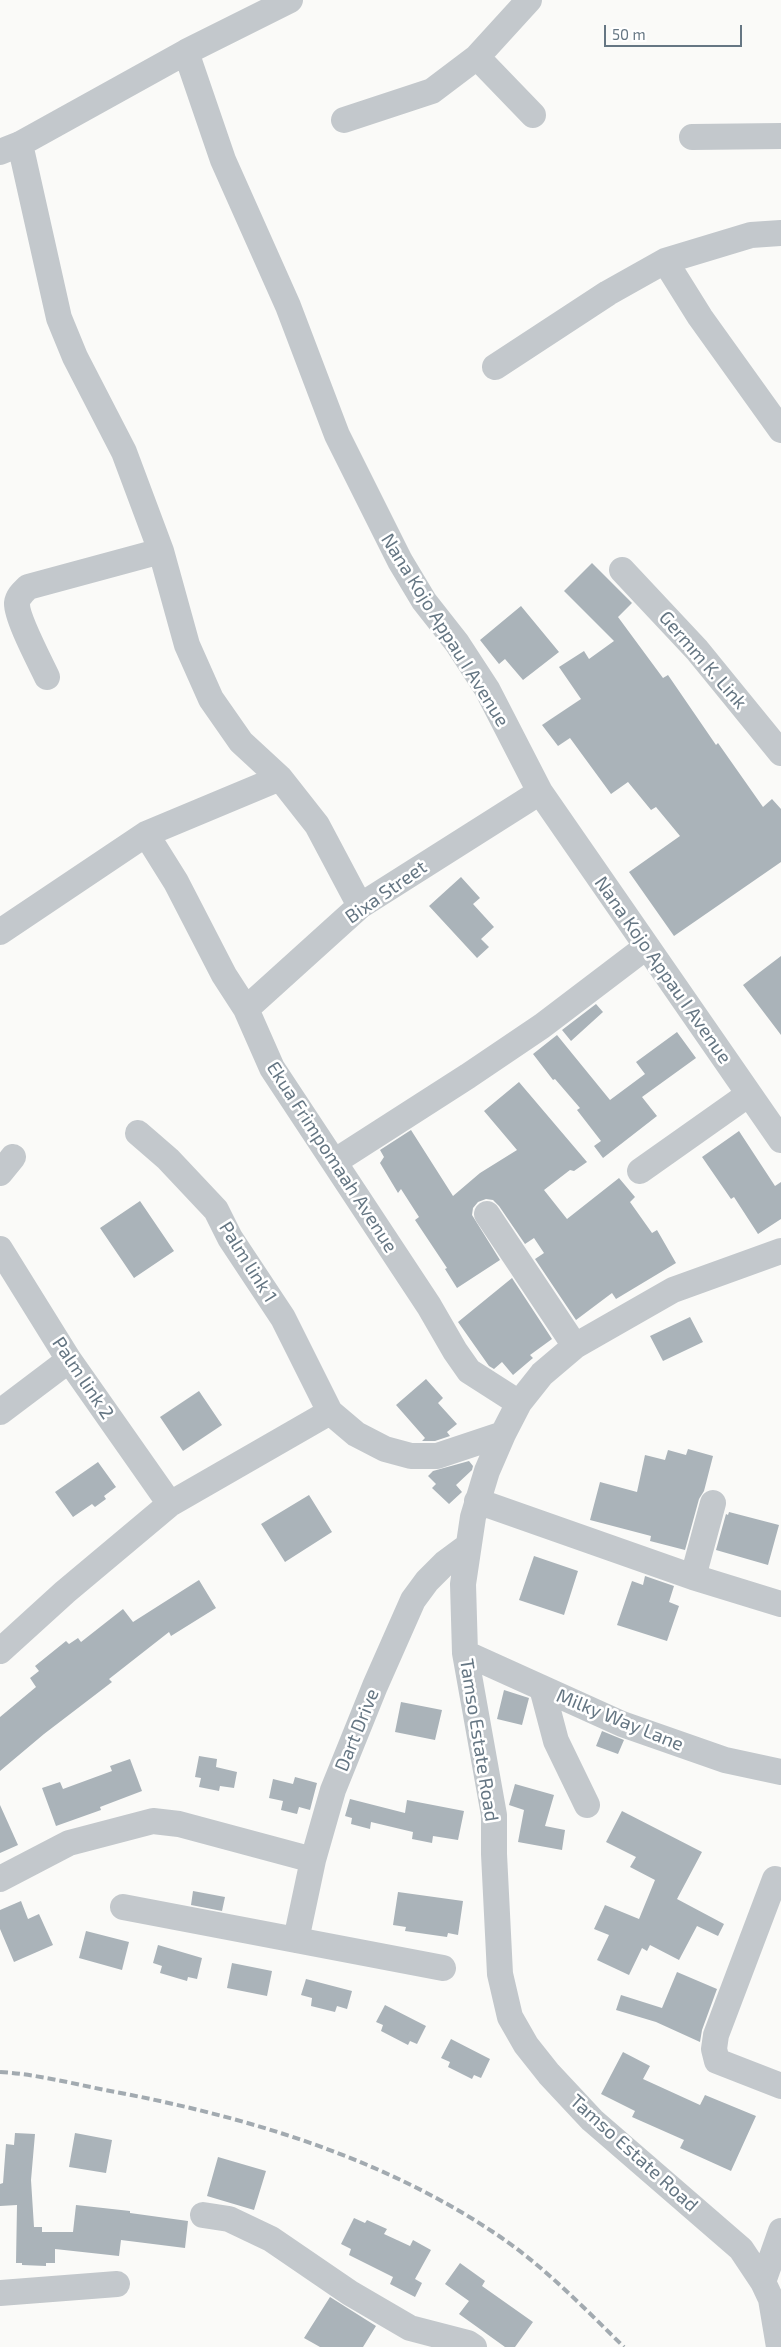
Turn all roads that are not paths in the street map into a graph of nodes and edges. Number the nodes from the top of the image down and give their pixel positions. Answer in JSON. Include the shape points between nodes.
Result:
{"nodes":[{"id":1,"x":290,"y":0,"type":"edge"},
{"id":2,"x":529,"y":0,"type":"edge"},
{"id":3,"x":186,"y":52,"type":"junction"},
{"id":4,"x":477,"y":57,"type":"junction"},
{"id":5,"x":533,"y":115,"type":"dead end"},
{"id":6,"x":344,"y":120,"type":"dead end"},
{"id":7,"x":781,"y":136,"type":"edge"},
{"id":8,"x":692,"y":137,"type":"dead end"},
{"id":9,"x":10,"y":148,"type":"edge"},
{"id":10,"x":781,"y":233,"type":"edge"},
{"id":11,"x":665,"y":262,"type":"junction"},
{"id":12,"x":496,"y":367,"type":"dead end"},
{"id":13,"x":781,"y":430,"type":"edge"},
{"id":14,"x":161,"y":551,"type":"junction"},
{"id":15,"x":622,"y":570,"type":"dead end"},
{"id":16,"x":47,"y":677,"type":"dead end"},
{"id":17,"x":781,"y":753,"type":"edge"},
{"id":18,"x":280,"y":778,"type":"junction"},
{"id":19,"x":540,"y":792,"type":"junction"},
{"id":20,"x":146,"y":834,"type":"junction"},
{"id":21,"x":360,"y":906,"type":"junction"},
{"id":22,"x":0,"y":932,"type":"edge"},
{"id":23,"x":646,"y":947,"type":"junction"},
{"id":24,"x":246,"y":1009,"type":"junction"},
{"id":25,"x":749,"y":1094,"type":"junction"},
{"id":26,"x":138,"y":1133,"type":"dead end"},
{"id":27,"x":781,"y":1140,"type":"edge"},
{"id":28,"x":334,"y":1162,"type":"junction"},
{"id":29,"x":640,"y":1171,"type":"dead end"},
{"id":30,"x":487,"y":1214,"type":"dead end"},
{"id":31,"x":0,"y":1249,"type":"edge"},
{"id":32,"x":781,"y":1251,"type":"edge"},
{"id":33,"x":575,"y":1346,"type":"junction"},
{"id":34,"x":69,"y":1360,"type":"junction"},
{"id":35,"x":519,"y":1403,"type":"junction"},
{"id":36,"x":0,"y":1412,"type":"edge"},
{"id":37,"x":330,"y":1412,"type":"junction"},
{"id":38,"x":503,"y":1434,"type":"junction"},
{"id":39,"x":477,"y":1501,"type":"junction"},
{"id":40,"x":713,"y":1503,"type":"dead end"},
{"id":41,"x":170,"y":1504,"type":"junction"},
{"id":42,"x":468,"y":1546,"type":"junction"},
{"id":43,"x":693,"y":1577,"type":"junction"},
{"id":44,"x":781,"y":1604,"type":"edge"},
{"id":45,"x":0,"y":1651,"type":"edge"},
{"id":46,"x":464,"y":1653,"type":"junction"},
{"id":47,"x":542,"y":1688,"type":"junction"},
{"id":48,"x":781,"y":1772,"type":"edge"},
{"id":49,"x":588,"y":1805,"type":"dead end"},
{"id":50,"x":313,"y":1860,"type":"junction"},
{"id":51,"x":0,"y":1879,"type":"edge"},
{"id":52,"x":775,"y":1880,"type":"dead end"},
{"id":53,"x":123,"y":1907,"type":"dead end"},
{"id":54,"x":296,"y":1940,"type":"junction"},
{"id":55,"x":444,"y":1968,"type":"dead end"},
{"id":56,"x":781,"y":2086,"type":"edge"},
{"id":57,"x":203,"y":2215,"type":"dead end"},
{"id":58,"x":781,"y":2231,"type":"edge"},
{"id":59,"x":763,"y":2282,"type":"junction"},
{"id":60,"x":118,"y":2284,"type":"dead end"},
{"id":61,"x":0,"y":2293,"type":"edge"},
{"id":62,"x":474,"y":2347,"type":"edge"},
{"id":63,"x":779,"y":2347,"type":"edge"}],
"edges":[{"from":1,"to":3,"type":"street"},
{"from":2,"to":4,"type":"street"},
{"from":3,"to":9,"type":"street"},
{"from":3,"to":19,"type":"street","name":"Nana Kojo Appau I Avenue","via":[[223,160],[288,306],[337,436],[377,520],[424,601],[487,689]]},
{"from":4,"to":5,"type":"street"},
{"from":4,"to":6,"type":"street","via":[[432,91]]},
{"from":7,"to":8,"type":"street"},
{"from":9,"to":14,"type":"street","via":[[59,318],[75,357],[124,452]]},
{"from":10,"to":11,"type":"street","via":[[751,235]]},
{"from":11,"to":12,"type":"street","via":[[608,292]]},
{"from":11,"to":13,"type":"street"},
{"from":14,"to":16,"type":"street","via":[[28,588],[21,594],[17,604],[19,616]]},
{"from":14,"to":18,"type":"street","via":[[187,646],[211,699],[241,742]]},
{"from":15,"to":17,"type":"street","name":"Germm K. Link","via":[[697,650]]},
{"from":18,"to":20,"type":"street"},
{"from":18,"to":21,"type":"street","via":[[317,825]]},
{"from":19,"to":21,"type":"street","name":"Bixa Street"},
{"from":19,"to":23,"type":"street","name":"Nana Kojo Appau I Avenue"},
{"from":20,"to":22,"type":"street"},
{"from":20,"to":24,"type":"street","name":"Ekua Frimpomaah Avenue"},
{"from":21,"to":24,"type":"street","name":"Bixa Street"},
{"from":23,"to":25,"type":"street","name":"Nana Kojo Appau I Avenue"},
{"from":23,"to":28,"type":"street","via":[[542,1026]]},
{"from":24,"to":28,"type":"street","name":"Ekua Frimpomaah Avenue","via":[[272,1068]]},
{"from":25,"to":27,"type":"street","name":"Nana Kojo Appau I Avenue"},
{"from":25,"to":29,"type":"street"},
{"from":26,"to":37,"type":"street","name":"Palm link 1","via":[[168,1159],[216,1210],[230,1238],[283,1318]]},
{"from":28,"to":35,"type":"street","name":"Ekua Frimpomaah Avenue","via":[[469,1371]]},
{"from":30,"to":33,"type":"street"},
{"from":31,"to":34,"type":"street","name":"Palm link 2"},
{"from":32,"to":33,"type":"street","name":"Tamso Estate Road","via":[[673,1290]]},
{"from":33,"to":35,"type":"street","name":"Tamso Estate Road","via":[[542,1374]]},
{"from":34,"to":36,"type":"street"},
{"from":34,"to":41,"type":"street","name":"Palm link 2"},
{"from":35,"to":38,"type":"street","name":"Tamso Estate Road"},
{"from":37,"to":38,"type":"street","via":[[356,1434],[386,1449],[411,1456],[437,1456]]},
{"from":37,"to":41,"type":"street"},
{"from":38,"to":39,"type":"street","name":"Tamso Estate Road"},
{"from":39,"to":42,"type":"street","name":"Tamso Estate Road"},
{"from":39,"to":43,"type":"street"},
{"from":40,"to":43,"type":"street"},
{"from":41,"to":45,"type":"street","via":[[64,1592]]},
{"from":42,"to":46,"type":"street","name":"Tamso Estate Road","via":[[463,1584]]},
{"from":42,"to":50,"type":"street","name":"Dart Drive","via":[[445,1563],[413,1600],[333,1790]]},
{"from":43,"to":44,"type":"street"},
{"from":46,"to":47,"type":"street","name":"Milky Way Lane"},
{"from":46,"to":59,"type":"street","name":"Tamso Estate Road","via":[[494,1815],[500,1974],[510,2017],[526,2045],[549,2074],[592,2120],[731,2238]]},
{"from":47,"to":48,"type":"street","name":"Milky Way Lane","via":[[670,1742],[725,1760]]},
{"from":47,"to":49,"type":"street","via":[[556,1741]]},
{"from":50,"to":51,"type":"street","via":[[179,1824],[153,1821],[69,1843]]},
{"from":50,"to":54,"type":"street","name":"Dart Drive"},
{"from":52,"to":56,"type":"street","via":[[716,2035],[714,2050],[717,2061]]},
{"from":53,"to":54,"type":"street"},
{"from":54,"to":55,"type":"street"},
{"from":57,"to":62,"type":"street","via":[[229,2220],[263,2235],[350,2293],[410,2328]]},
{"from":58,"to":59,"type":"street"},
{"from":59,"to":63,"type":"street","name":"Tamso Estate Road","via":[[771,2299]]},
{"from":60,"to":61,"type":"street"}]}
